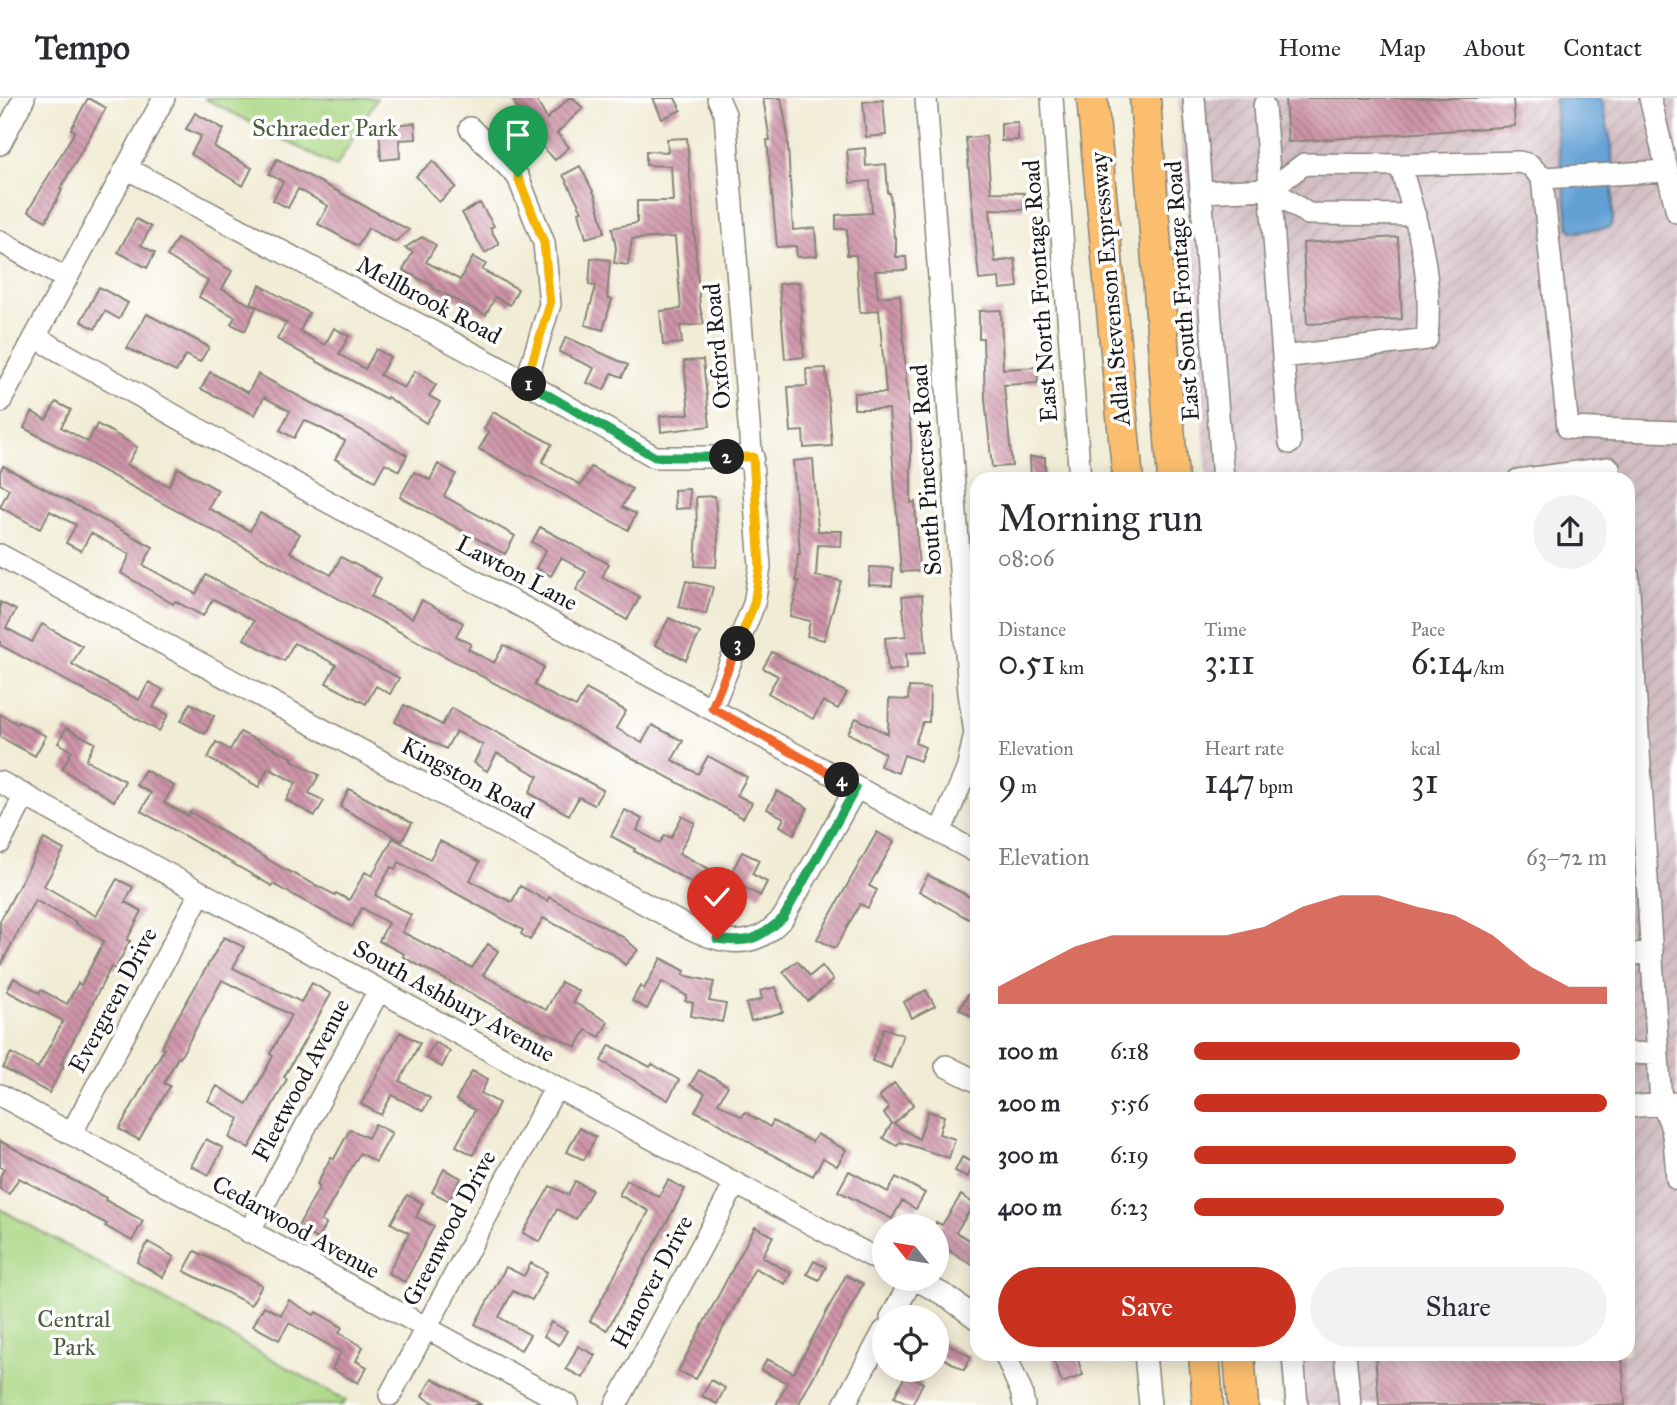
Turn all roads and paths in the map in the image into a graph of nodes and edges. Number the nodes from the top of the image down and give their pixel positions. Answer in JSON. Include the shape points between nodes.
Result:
{"nodes":[{"id":1,"x":24,"y":98,"type":"edge"},
{"id":2,"x":164,"y":98,"type":"edge"},
{"id":3,"x":718,"y":98,"type":"edge"},
{"id":4,"x":926,"y":98,"type":"edge"},
{"id":5,"x":1052,"y":98,"type":"edge"},
{"id":6,"x":1092,"y":98,"type":"edge"},
{"id":7,"x":1144,"y":98,"type":"edge"},
{"id":8,"x":1194,"y":98,"type":"edge"},
{"id":9,"x":1650,"y":98,"type":"edge"},
{"id":10,"x":1264,"y":106,"type":"dead end"},
{"id":11,"x":470,"y":128,"type":"dead end"},
{"id":12,"x":0,"y":144,"type":"edge"},
{"id":13,"x":1400,"y":165,"type":"junction"},
{"id":14,"x":126,"y":168,"type":"junction"},
{"id":15,"x":1667,"y":171,"type":"junction"},
{"id":16,"x":1542,"y":178,"type":"junction"},
{"id":17,"x":1271,"y":189,"type":"junction"},
{"id":18,"x":1200,"y":192,"type":"junction"},
{"id":19,"x":1677,"y":212,"type":"edge"},
{"id":20,"x":1415,"y":215,"type":"junction"},
{"id":21,"x":0,"y":242,"type":"edge"},
{"id":22,"x":66,"y":279,"type":"junction"},
{"id":23,"x":35,"y":337,"type":"junction"},
{"id":24,"x":1283,"y":357,"type":"junction"},
{"id":25,"x":526,"y":382,"type":"junction"},
{"id":26,"x":2,"y":393,"type":"edge"},
{"id":27,"x":1677,"y":432,"type":"edge"},
{"id":28,"x":1290,"y":443,"type":"dead end"},
{"id":29,"x":753,"y":457,"type":"junction"},
{"id":30,"x":1079,"y":472,"type":"edge"},
{"id":31,"x":1127,"y":472,"type":"edge"},
{"id":32,"x":1172,"y":472,"type":"edge"},
{"id":33,"x":1222,"y":472,"type":"edge"},
{"id":34,"x":1579,"y":472,"type":"edge"},
{"id":35,"x":1609,"y":472,"type":"edge"},
{"id":36,"x":0,"y":555,"type":"edge"},
{"id":37,"x":1635,"y":685,"type":"edge"},
{"id":38,"x":970,"y":700,"type":"edge"},
{"id":39,"x":712,"y":708,"type":"junction"},
{"id":40,"x":970,"y":756,"type":"edge"},
{"id":41,"x":0,"y":782,"type":"edge"},
{"id":42,"x":856,"y":788,"type":"junction"},
{"id":43,"x":26,"y":795,"type":"junction"},
{"id":44,"x":940,"y":832,"type":"junction"},
{"id":45,"x":0,"y":843,"type":"edge"},
{"id":46,"x":970,"y":849,"type":"edge"},
{"id":47,"x":201,"y":892,"type":"junction"},
{"id":48,"x":1652,"y":952,"type":"junction"},
{"id":49,"x":1635,"y":954,"type":"edge"},
{"id":50,"x":380,"y":990,"type":"junction"},
{"id":51,"x":1635,"y":1053,"type":"edge"},
{"id":52,"x":1658,"y":1054,"type":"junction"},
{"id":53,"x":946,"y":1066,"type":"dead end"},
{"id":54,"x":970,"y":1078,"type":"edge"},
{"id":55,"x":556,"y":1087,"type":"junction"},
{"id":56,"x":0,"y":1095,"type":"edge"},
{"id":57,"x":1669,"y":1104,"type":"edge"},
{"id":58,"x":1635,"y":1106,"type":"edge"},
{"id":59,"x":71,"y":1134,"type":"junction"},
{"id":60,"x":1677,"y":1179,"type":"edge"},
{"id":61,"x":735,"y":1184,"type":"junction"},
{"id":62,"x":249,"y":1232,"type":"junction"},
{"id":63,"x":872,"y":1257,"type":"edge"},
{"id":64,"x":938,"y":1292,"type":"edge"},
{"id":65,"x":970,"y":1314,"type":"edge"},
{"id":66,"x":425,"y":1328,"type":"junction"},
{"id":67,"x":872,"y":1353,"type":"edge"},
{"id":68,"x":1008,"y":1361,"type":"edge"},
{"id":69,"x":1146,"y":1361,"type":"edge"},
{"id":70,"x":1205,"y":1361,"type":"edge"},
{"id":71,"x":1240,"y":1361,"type":"edge"},
{"id":72,"x":1294,"y":1361,"type":"edge"},
{"id":73,"x":1346,"y":1361,"type":"edge"},
{"id":74,"x":390,"y":1395,"type":"dead end"},
{"id":75,"x":568,"y":1405,"type":"edge"},
{"id":76,"x":615,"y":1405,"type":"edge"},
{"id":77,"x":844,"y":1405,"type":"edge"},
{"id":78,"x":1024,"y":1405,"type":"edge"},
{"id":79,"x":1150,"y":1405,"type":"edge"},
{"id":80,"x":1208,"y":1405,"type":"edge"},
{"id":81,"x":1243,"y":1405,"type":"edge"},
{"id":82,"x":1297,"y":1405,"type":"edge"},
{"id":83,"x":1350,"y":1405,"type":"edge"}],
"edges":[{"from":1,"to":12,"type":"street"},
{"from":2,"to":14,"type":"street"},
{"from":3,"to":29,"type":"street","name":"Oxford Road","via":[[725,114]]},
{"from":4,"to":38,"type":"street","name":"South Pinecrest Road"},
{"from":5,"to":30,"type":"street","name":"East North Frontage Road"},
{"from":6,"to":31,"type":"highway","name":"Adlai Stevenson Expressway"},
{"from":7,"to":32,"type":"highway","name":"Adlai Stevenson Expressway"},
{"from":8,"to":18,"type":"street","name":"East South Frontage Road"},
{"from":9,"to":15,"type":"street"},
{"from":10,"to":17,"type":"street"},
{"from":11,"to":25,"type":"street","via":[[518,177],[544,243],[550,304]]},
{"from":13,"to":16,"type":"street","via":[[1519,162],[1531,165]]},
{"from":13,"to":17,"type":"street","via":[[1304,164]]},
{"from":13,"to":20,"type":"street"},
{"from":14,"to":22,"type":"street"},
{"from":14,"to":25,"type":"street","name":"Mellbrook Road"},
{"from":15,"to":16,"type":"street"},
{"from":15,"to":19,"type":"street"},
{"from":16,"to":27,"type":"street","via":[[1568,428]]},
{"from":17,"to":18,"type":"street"},
{"from":17,"to":20,"type":"street","via":[[1308,214]]},
{"from":17,"to":24,"type":"street"},
{"from":18,"to":33,"type":"street","name":"East South Frontage Road"},
{"from":20,"to":24,"type":"street","via":[[1430,307],[1427,339]]},
{"from":21,"to":22,"type":"street"},
{"from":22,"to":23,"type":"street"},
{"from":23,"to":26,"type":"street"},
{"from":23,"to":39,"type":"street","name":"Lawton Lane","via":[[321,498]]},
{"from":24,"to":28,"type":"street"},
{"from":25,"to":29,"type":"street","name":"Mellbrook Road","via":[[655,457]]},
{"from":29,"to":39,"type":"street","name":"Oxford Road","via":[[760,567],[754,604]]},
{"from":34,"to":35,"type":"street","via":[[1609,468]]},
{"from":36,"to":42,"type":"street","name":"Kingston Road","via":[[717,939],[750,940],[783,918]]},
{"from":37,"to":48,"type":"street"},
{"from":39,"to":42,"type":"street","name":"Lawton Lane"},
{"from":40,"to":44,"type":"street","name":"South Pinecrest Road"},
{"from":41,"to":43,"type":"street","name":"South Ashbury Avenue"},
{"from":42,"to":44,"type":"street","name":"Lawton Lane"},
{"from":43,"to":45,"type":"street"},
{"from":43,"to":47,"type":"street","name":"South Ashbury Avenue"},
{"from":44,"to":46,"type":"street","name":"Lawton Lane"},
{"from":47,"to":50,"type":"street","name":"South Ashbury Avenue"},
{"from":47,"to":59,"type":"street","name":"Evergreen Drive"},
{"from":48,"to":49,"type":"street"},
{"from":48,"to":52,"type":"street"},
{"from":50,"to":55,"type":"street","name":"South Ashbury Avenue"},
{"from":50,"to":62,"type":"street","name":"Fleetwood Avenue"},
{"from":51,"to":52,"type":"street"},
{"from":52,"to":57,"type":"street"},
{"from":53,"to":54,"type":"street"},
{"from":55,"to":61,"type":"street","name":"South Ashbury Avenue"},
{"from":55,"to":66,"type":"street","name":"Greenwood Drive"},
{"from":56,"to":59,"type":"street","name":"Cedarwood Avenue"},
{"from":57,"to":58,"type":"street"},
{"from":57,"to":60,"type":"street"},
{"from":59,"to":62,"type":"street","name":"Cedarwood Avenue"},
{"from":61,"to":63,"type":"street","name":"South Ashbury Avenue"},
{"from":61,"to":76,"type":"street","name":"Hanover Drive"},
{"from":62,"to":66,"type":"street","name":"Cedarwood Avenue"},
{"from":64,"to":65,"type":"street"},
{"from":66,"to":74,"type":"street","name":"Greenwood Drive"},
{"from":66,"to":75,"type":"street","name":"Cedarwood Avenue"},
{"from":67,"to":77,"type":"street"},
{"from":68,"to":78,"type":"street"},
{"from":69,"to":79,"type":"street"},
{"from":70,"to":80,"type":"highway"},
{"from":71,"to":81,"type":"highway"},
{"from":72,"to":82,"type":"street"},
{"from":73,"to":83,"type":"street"}]}
